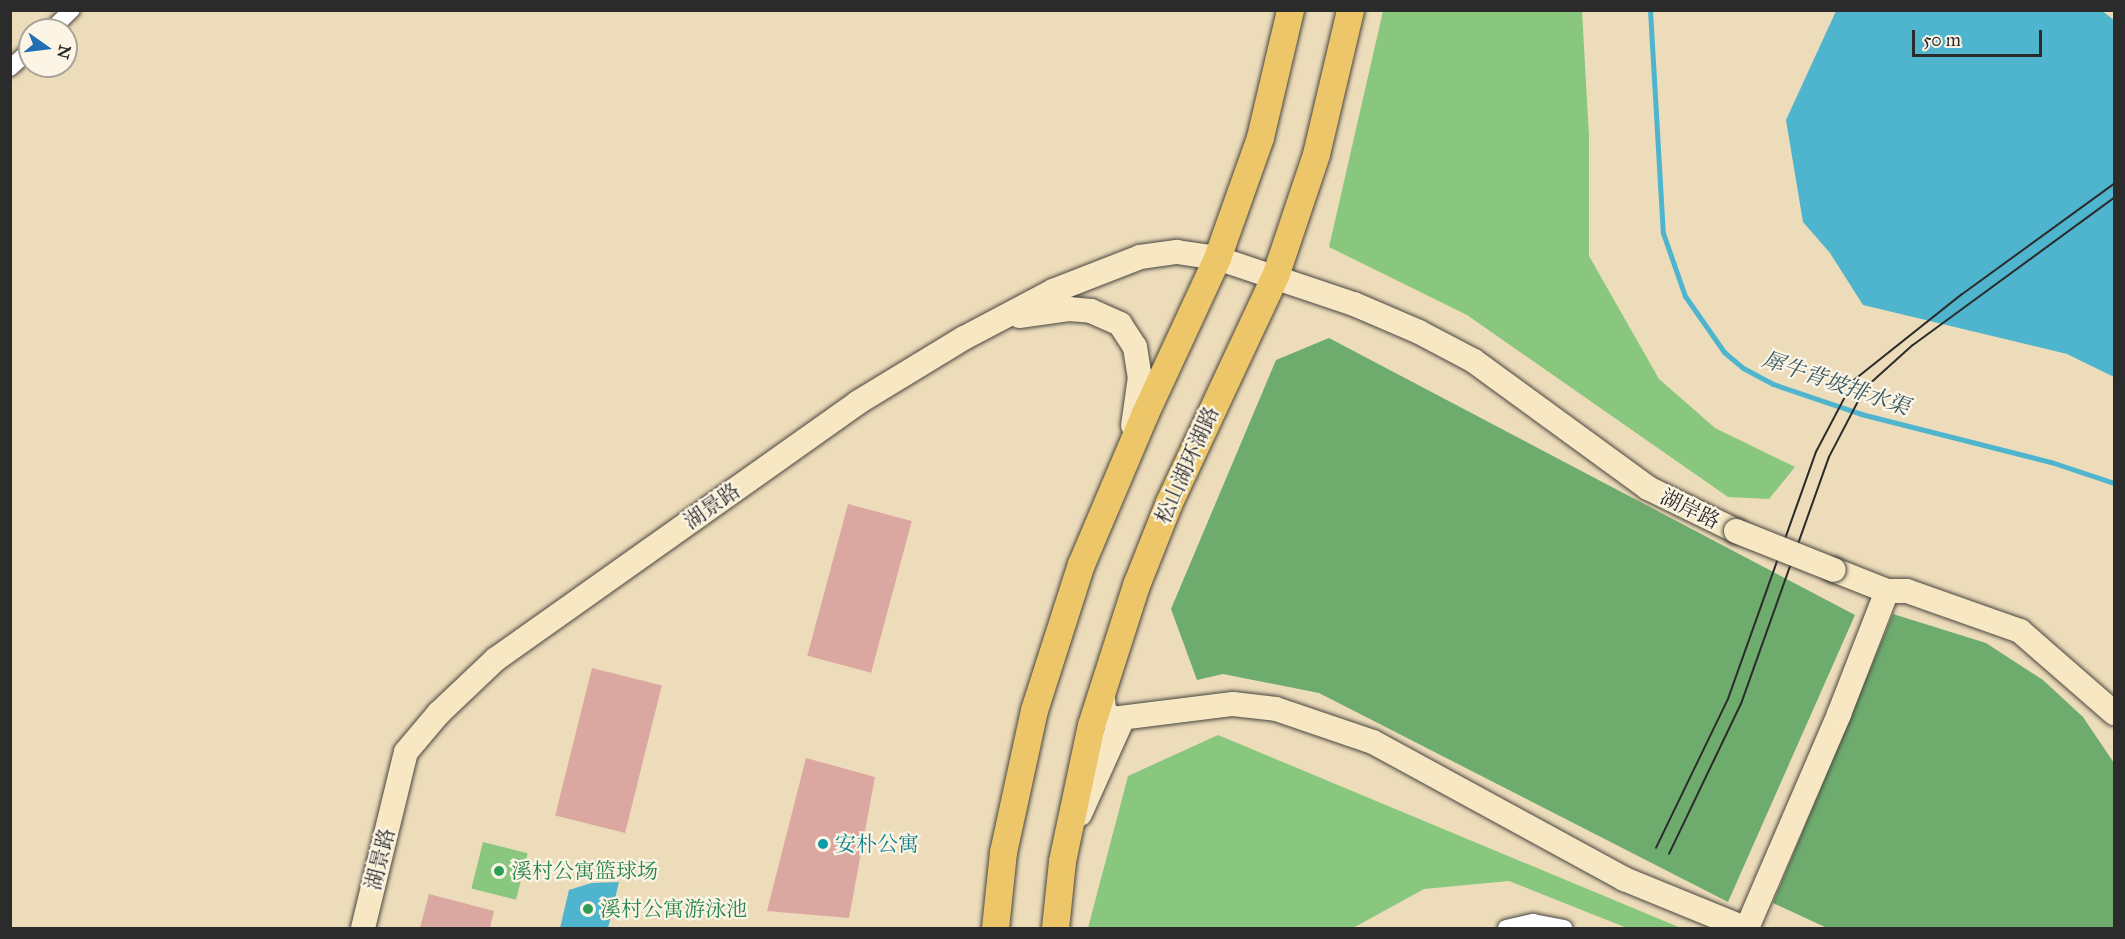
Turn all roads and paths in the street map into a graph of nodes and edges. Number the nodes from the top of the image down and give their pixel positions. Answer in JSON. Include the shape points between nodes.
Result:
{"nodes":[{"id":1,"x":1290,"y":10,"type":"edge"},
{"id":2,"x":1350,"y":10,"type":"edge"},
{"id":3,"x":1217,"y":258,"type":"junction"},
{"id":4,"x":1275,"y":276,"type":"junction"},
{"id":5,"x":1002,"y":318,"type":"junction"},
{"id":6,"x":1125,"y":460,"type":"junction"},
{"id":7,"x":1887,"y":591,"type":"junction"},
{"id":8,"x":1102,"y":690,"type":"junction"},
{"id":9,"x":2115,"y":713,"type":"edge"},
{"id":10,"x":1130,"y":719,"type":"junction"},
{"id":11,"x":1062,"y":861,"type":"junction"},
{"id":12,"x":363,"y":928,"type":"edge"},
{"id":13,"x":995,"y":928,"type":"edge"},
{"id":14,"x":1055,"y":928,"type":"edge"},
{"id":15,"x":1506,"y":928,"type":"edge"},
{"id":16,"x":1564,"y":928,"type":"edge"},
{"id":17,"x":1745,"y":928,"type":"edge"}],
"edges":[{"from":1,"to":3,"type":"main road","via":[[1260,137]]},
{"from":2,"to":4,"type":"main road","name":"松山湖环湖路","via":[[1316,154]]},
{"from":3,"to":4,"type":"street","name":"湖岸路"},
{"from":3,"to":5,"type":"street","name":"湖景路","via":[[1177,252],[1140,257],[1053,291]]},
{"from":3,"to":6,"type":"main road"},
{"from":4,"to":7,"type":"street","name":"湖岸路","bridge":true,"via":[[1419,332],[1474,361],[1648,488],[1736,531]]},
{"from":4,"to":8,"type":"main road","name":"松山湖环湖路","via":[[1169,502],[1136,585]]},
{"from":5,"to":6,"type":"street","via":[[1069,309],[1091,311],[1120,324],[1135,347],[1140,377]]},
{"from":5,"to":12,"type":"street","name":"湖景路","via":[[857,403],[496,659],[439,713],[406,752]]},
{"from":6,"to":13,"type":"main road","via":[[1081,564],[1034,710],[1003,852]]},
{"from":7,"to":9,"type":"street","name":"湖岸路","via":[[1907,591],[2020,631]]},
{"from":7,"to":17,"type":"street","via":[[1839,714]]},
{"from":8,"to":10,"type":"street","via":[[1104,710],[1112,719]]},
{"from":8,"to":11,"type":"main road","name":"松山湖环湖路"},
{"from":10,"to":11,"type":"street","via":[[1111,739]]},
{"from":10,"to":17,"type":"street","via":[[1233,704],[1276,709],[1373,742],[1624,879]]},
{"from":11,"to":14,"type":"main road","name":"松山湖环湖路"},
{"from":15,"to":16,"type":"street","via":[[1533,922]]}]}
